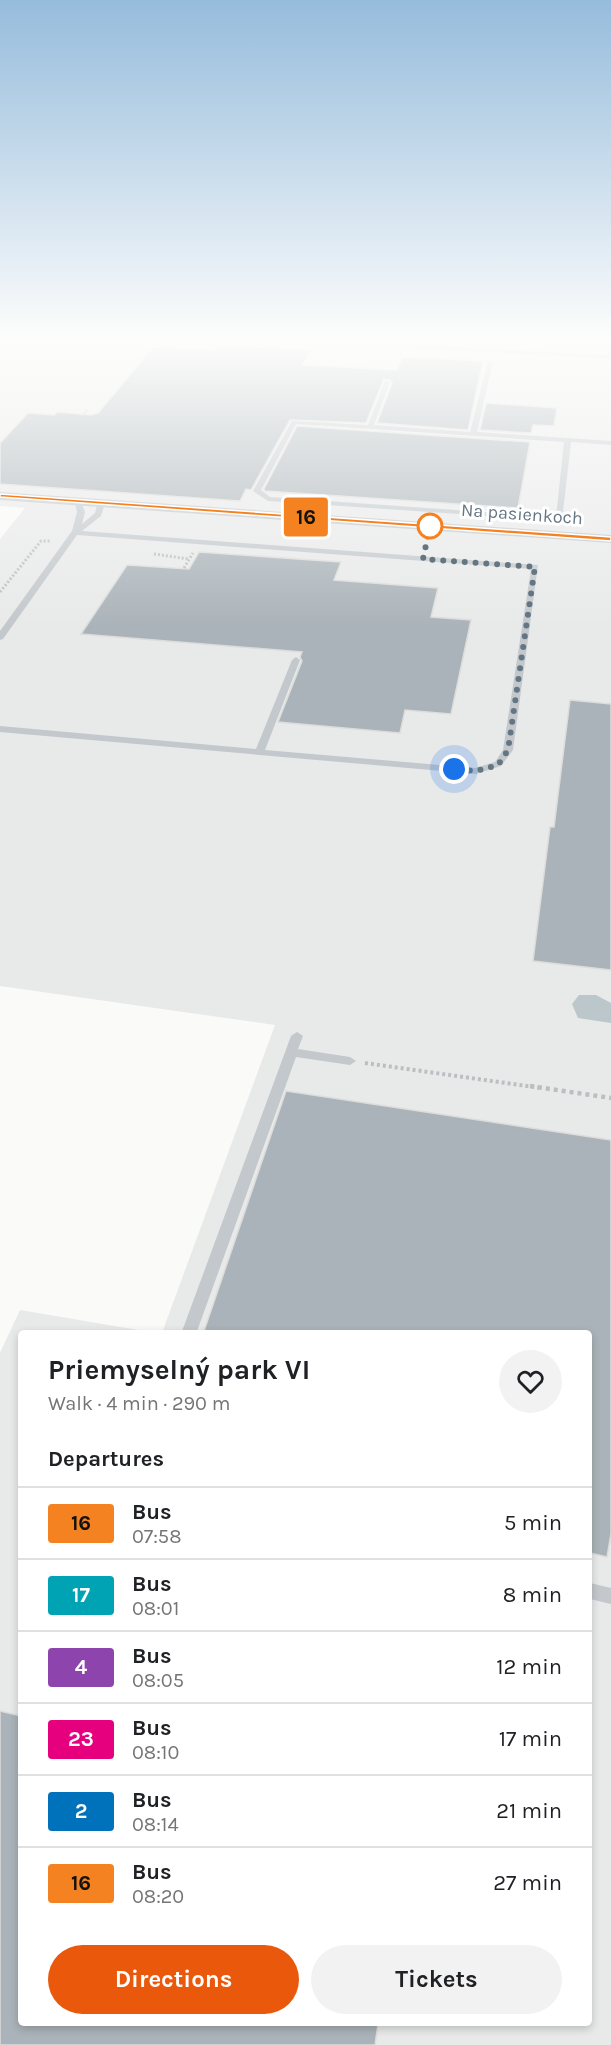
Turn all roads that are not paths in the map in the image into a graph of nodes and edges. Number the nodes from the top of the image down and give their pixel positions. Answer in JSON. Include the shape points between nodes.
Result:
{"nodes":[{"id":1,"x":286,"y":437,"type":"edge"},
{"id":2,"x":527,"y":437,"type":"edge"},
{"id":3,"x":568,"y":440,"type":"junction"},
{"id":4,"x":611,"y":443,"type":"edge"},
{"id":5,"x":0,"y":496,"type":"edge"},
{"id":6,"x":77,"y":501,"type":"junction"},
{"id":7,"x":101,"y":503,"type":"junction"},
{"id":8,"x":75,"y":533,"type":"junction"},
{"id":9,"x":611,"y":539,"type":"edge"},
{"id":10,"x":0,"y":637,"type":"edge"},
{"id":11,"x":296,"y":660,"type":"dead end"},
{"id":12,"x":0,"y":729,"type":"edge"},
{"id":13,"x":259,"y":752,"type":"junction"},
{"id":14,"x":297,"y":1036,"type":"dead end"},
{"id":15,"x":292,"y":1052,"type":"junction"},
{"id":16,"x":350,"y":1060,"type":"road end"},
{"id":17,"x":189,"y":1330,"type":"edge"},
{"id":18,"x":592,"y":1591,"type":"edge"},
{"id":19,"x":611,"y":1596,"type":"edge"}],
"edges":[{"from":1,"to":3,"type":"lane","via":[[257,491],[268,499],[559,519]]},
{"from":2,"to":3,"type":"lane"},
{"from":3,"to":4,"type":"lane"},
{"from":5,"to":6,"type":"street","name":"Na pasienkoch"},
{"from":6,"to":7,"type":"street","name":"Na pasienkoch"},
{"from":6,"to":8,"type":"lane","via":[[81,512]]},
{"from":7,"to":8,"type":"lane","via":[[98,514]]},
{"from":7,"to":9,"type":"street","name":"Na pasienkoch"},
{"from":8,"to":10,"type":"lane"},
{"from":8,"to":13,"type":"lane","via":[[535,567],[508,750],[498,765],[476,771]]},
{"from":11,"to":13,"type":"lane"},
{"from":12,"to":13,"type":"lane"},
{"from":14,"to":15,"type":"lane"},
{"from":15,"to":16,"type":"lane"},
{"from":15,"to":17,"type":"lane"},
{"from":18,"to":19,"type":"lane"}]}
